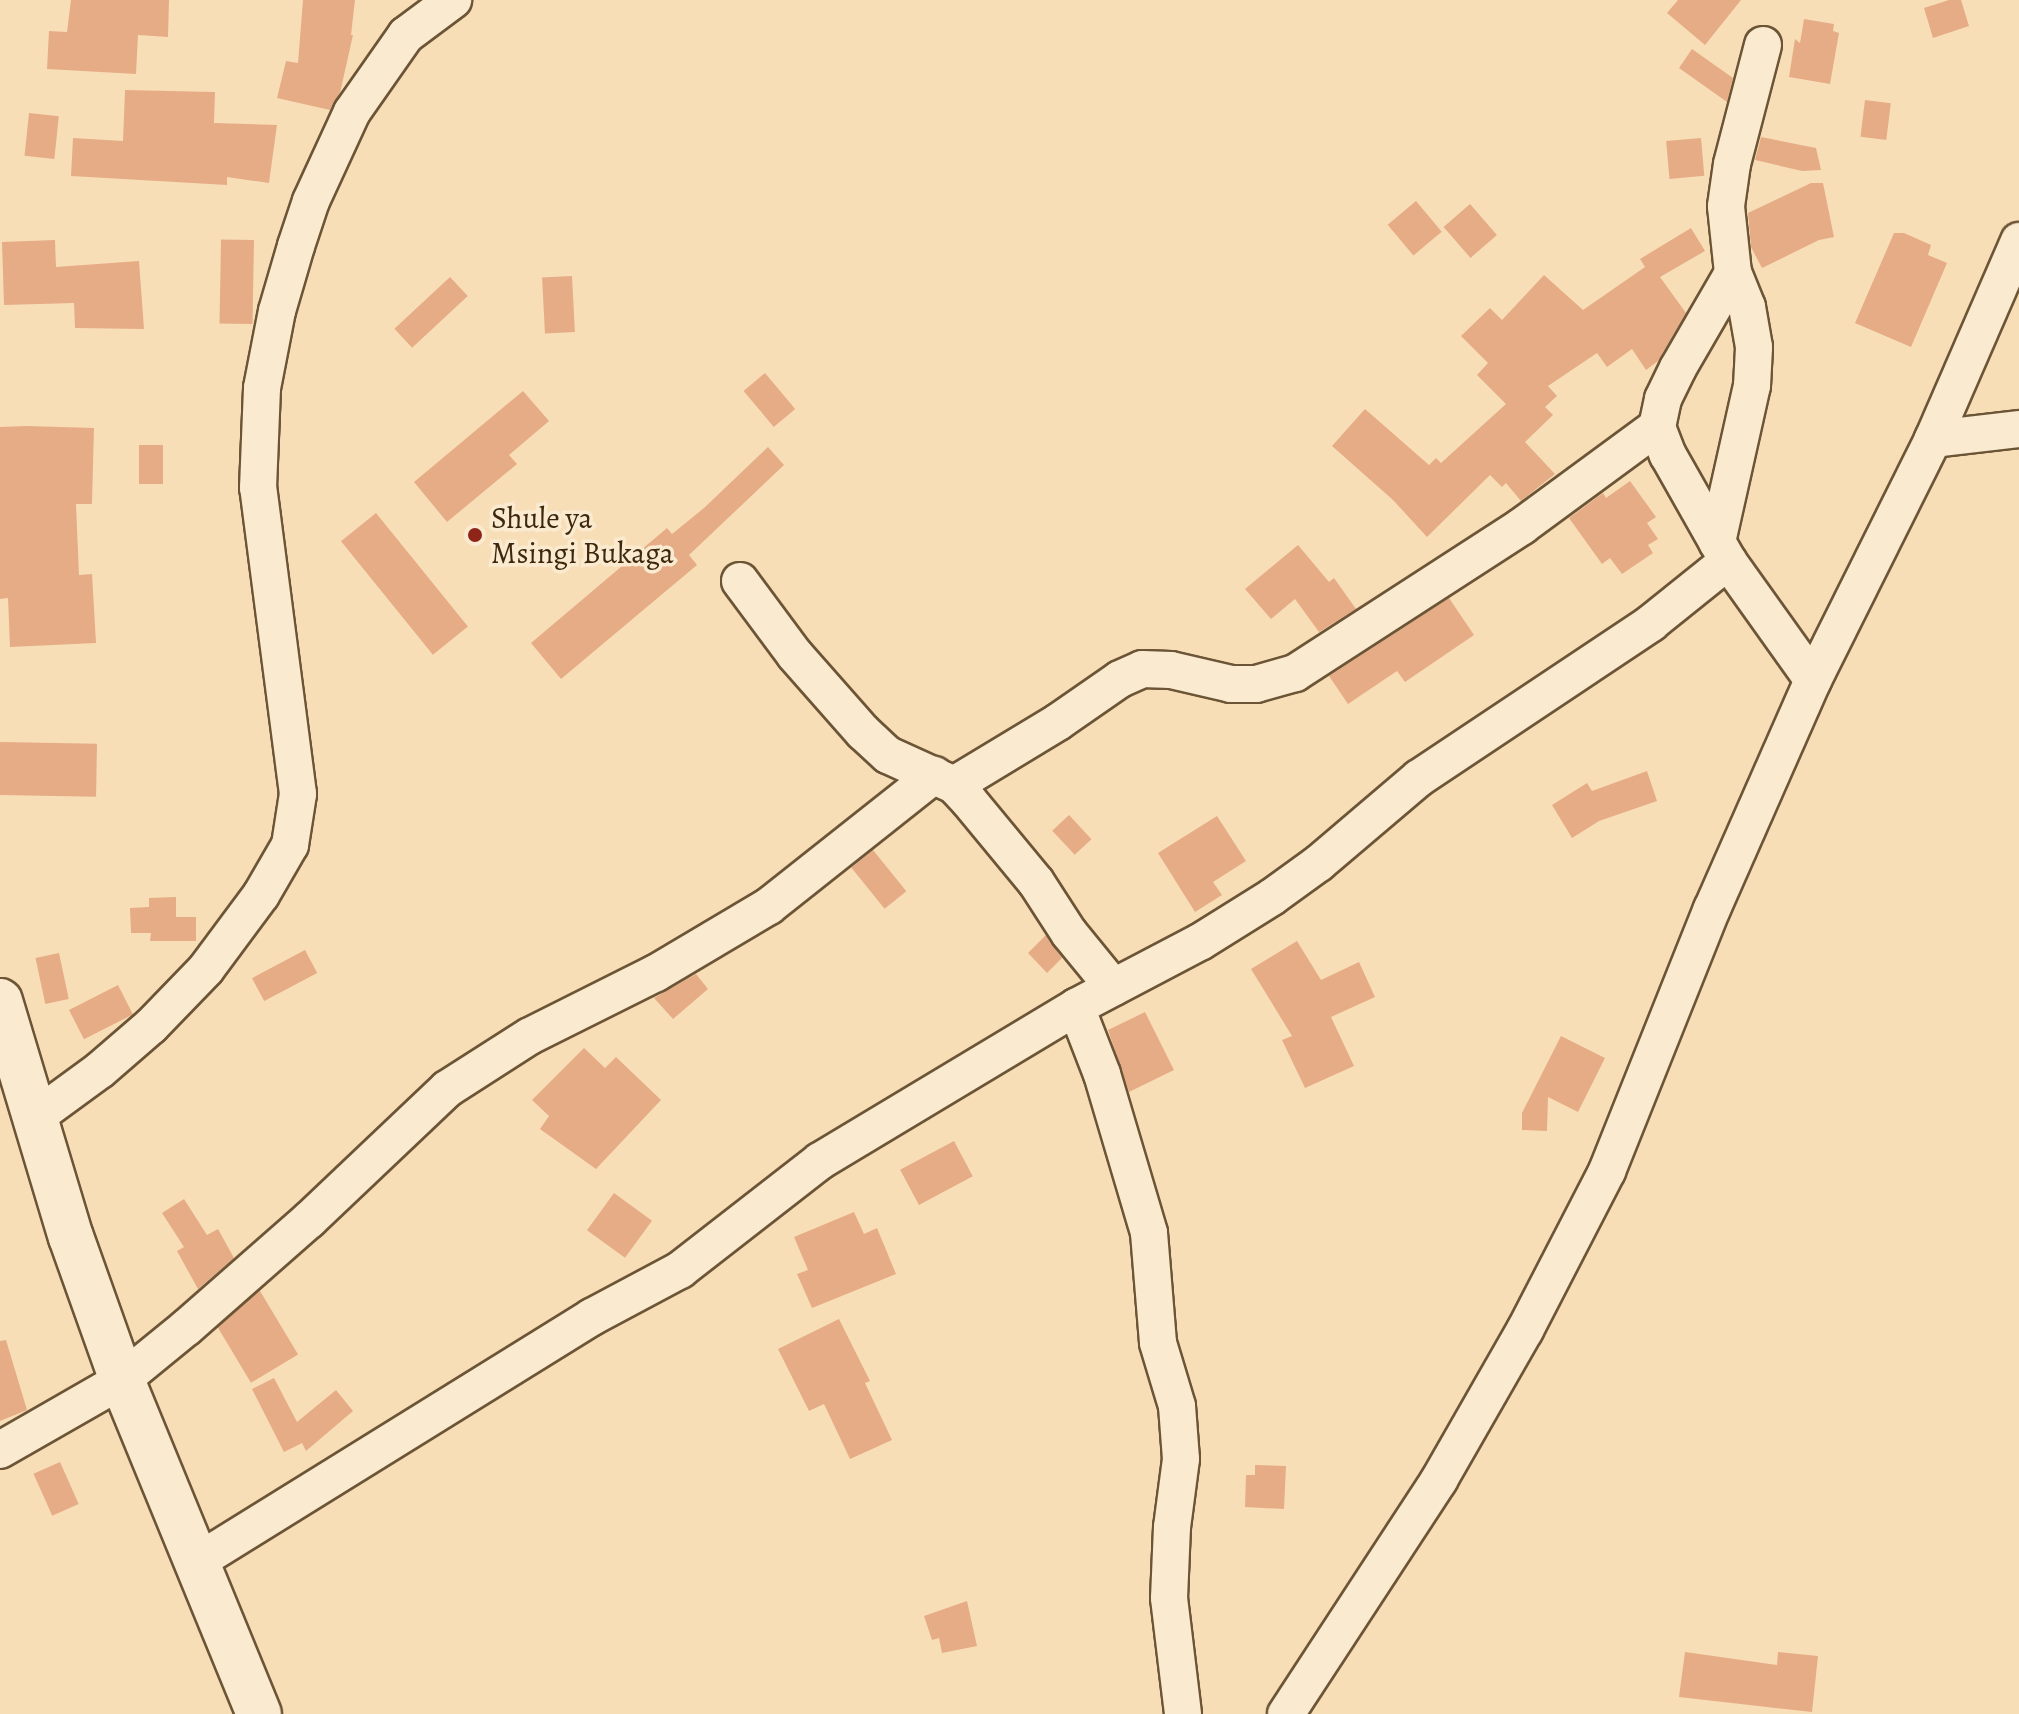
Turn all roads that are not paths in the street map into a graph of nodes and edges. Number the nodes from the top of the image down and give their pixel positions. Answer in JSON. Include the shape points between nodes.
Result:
{"nodes":[{"id":1,"x":453,"y":0,"type":"edge"},
{"id":2,"x":409,"y":17,"type":"edge"},
{"id":3,"x":1763,"y":45,"type":"dead end"},
{"id":4,"x":2019,"y":241,"type":"edge"},
{"id":5,"x":1733,"y":273,"type":"junction"},
{"id":6,"x":1657,"y":427,"type":"junction"},
{"id":7,"x":2019,"y":429,"type":"edge"},
{"id":8,"x":1933,"y":439,"type":"junction"},
{"id":9,"x":1722,"y":552,"type":"junction"},
{"id":10,"x":740,"y":581,"type":"dead end"},
{"id":11,"x":1813,"y":680,"type":"junction"},
{"id":12,"x":944,"y":780,"type":"junction"},
{"id":13,"x":1113,"y":987,"type":"junction"},
{"id":14,"x":1076,"y":1007,"type":"junction"},
{"id":15,"x":1,"y":1008,"type":"edge"},
{"id":16,"x":33,"y":1119,"type":"junction"},
{"id":17,"x":122,"y":1380,"type":"junction"},
{"id":18,"x":0,"y":1450,"type":"edge"},
{"id":19,"x":195,"y":1563,"type":"junction"},
{"id":20,"x":259,"y":1714,"type":"edge"},
{"id":21,"x":1183,"y":1714,"type":"edge"},
{"id":22,"x":1286,"y":1714,"type":"edge"}],
"edges":[{"from":1,"to":2,"type":"street"},
{"from":2,"to":16,"type":"street","via":[[352,112],[311,201],[277,311],[262,388],[258,488],[296,756],[298,794],[290,845],[261,895],[206,969],[151,1026]]},
{"from":3,"to":5,"type":"street","via":[[1726,206]]},
{"from":4,"to":8,"type":"street"},
{"from":5,"to":6,"type":"street","via":[[1678,368]]},
{"from":5,"to":9,"type":"street","via":[[1747,307],[1754,347],[1752,386]]},
{"from":6,"to":9,"type":"street"},
{"from":6,"to":12,"type":"street","via":[[1522,526],[1295,673],[1256,684],[1231,684],[1142,669],[1058,722]]},
{"from":7,"to":8,"type":"street"},
{"from":8,"to":11,"type":"street"},
{"from":9,"to":11,"type":"street"},
{"from":9,"to":13,"type":"street","via":[[1628,639],[1419,778],[1272,897]]},
{"from":10,"to":12,"type":"street","via":[[795,655],[863,732],[888,755]]},
{"from":11,"to":22,"type":"street","via":[[1712,909],[1619,1144],[1575,1235],[1411,1528]]},
{"from":12,"to":13,"type":"street","via":[[1036,882]]},
{"from":12,"to":17,"type":"street","via":[[769,906],[656,973],[530,1036],[447,1089],[297,1231]]},
{"from":13,"to":14,"type":"street"},
{"from":14,"to":19,"type":"street","via":[[820,1161],[680,1270],[579,1325]]},
{"from":14,"to":21,"type":"street","via":[[1102,1074],[1149,1233],[1158,1343],[1177,1406],[1181,1459],[1169,1598]]},
{"from":15,"to":16,"type":"street"},
{"from":16,"to":17,"type":"street"},
{"from":17,"to":18,"type":"street"},
{"from":17,"to":19,"type":"street"},
{"from":19,"to":20,"type":"street"}]}
